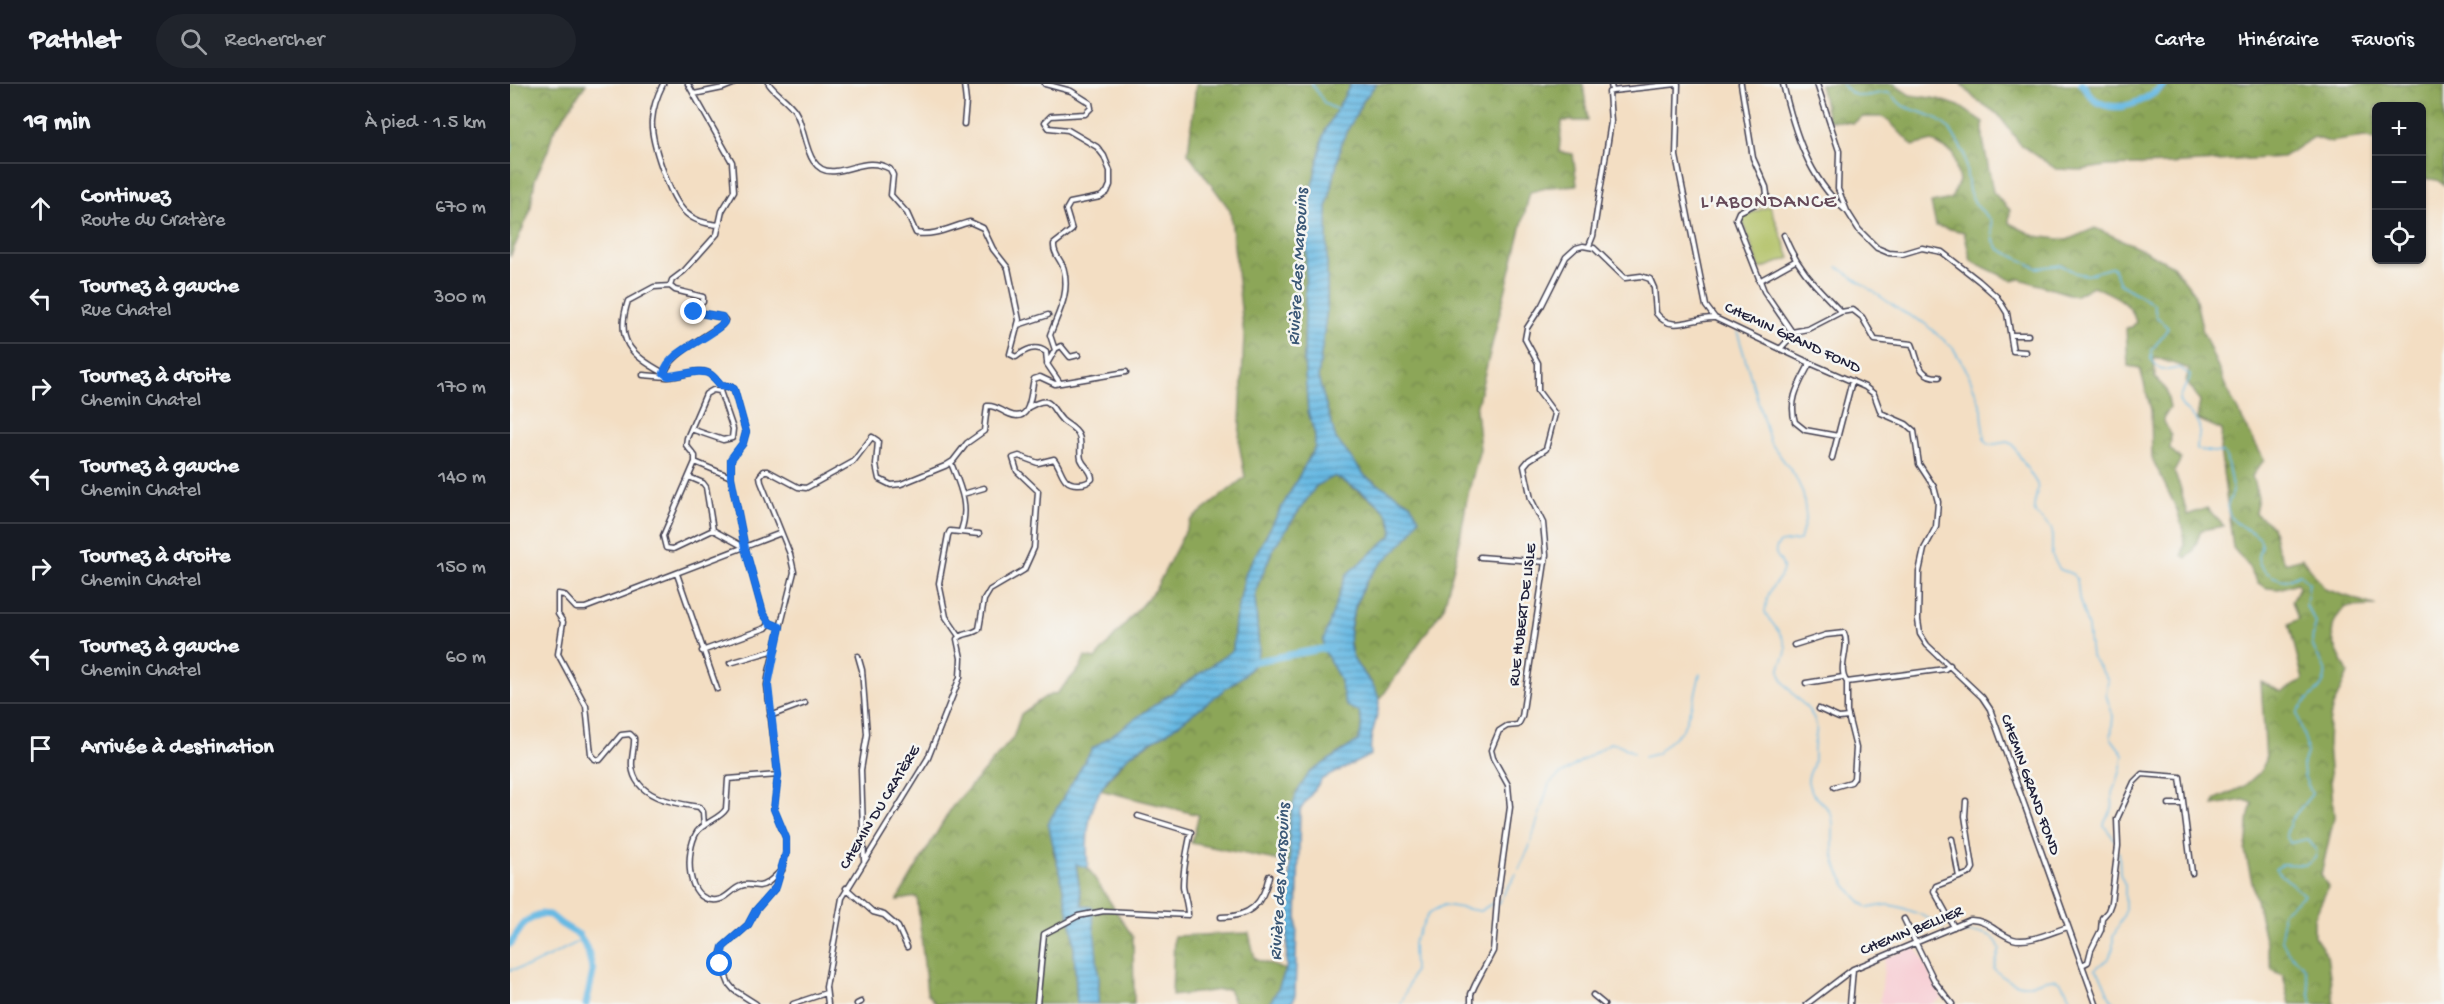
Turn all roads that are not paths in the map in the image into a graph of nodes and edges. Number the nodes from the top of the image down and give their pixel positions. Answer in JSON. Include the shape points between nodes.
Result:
{"nodes":[{"id":1,"x":663,"y":84,"type":"edge"},
{"id":2,"x":688,"y":84,"type":"edge"},
{"id":3,"x":733,"y":84,"type":"edge"},
{"id":4,"x":769,"y":84,"type":"edge"},
{"id":5,"x":963,"y":84,"type":"edge"},
{"id":6,"x":1045,"y":84,"type":"edge"},
{"id":7,"x":1611,"y":84,"type":"edge"},
{"id":8,"x":1677,"y":84,"type":"edge"},
{"id":9,"x":1741,"y":84,"type":"edge"},
{"id":10,"x":1783,"y":84,"type":"edge"},
{"id":11,"x":1817,"y":84,"type":"edge"},
{"id":12,"x":1612,"y":91,"type":"junction"},
{"id":13,"x":694,"y":94,"type":"junction"},
{"id":14,"x":964,"y":124,"type":"dead end"},
{"id":15,"x":1766,"y":197,"type":"junction"},
{"id":16,"x":1773,"y":205,"type":"dead end"},
{"id":17,"x":1847,"y":211,"type":"junction"},
{"id":18,"x":719,"y":225,"type":"junction"},
{"id":19,"x":1784,"y":235,"type":"dead end"},
{"id":20,"x":1589,"y":246,"type":"junction"},
{"id":21,"x":1795,"y":261,"type":"junction"},
{"id":22,"x":1759,"y":281,"type":"junction"},
{"id":23,"x":670,"y":286,"type":"junction"},
{"id":24,"x":1841,"y":312,"type":"junction"},
{"id":25,"x":1048,"y":315,"type":"dead end"},
{"id":26,"x":1715,"y":318,"type":"junction"},
{"id":27,"x":1018,"y":325,"type":"junction"},
{"id":28,"x":1792,"y":332,"type":"junction"},
{"id":29,"x":2011,"y":335,"type":"junction"},
{"id":30,"x":2028,"y":335,"type":"dead end"},
{"id":31,"x":1780,"y":349,"type":"junction"},
{"id":32,"x":1055,"y":350,"type":"junction"},
{"id":33,"x":2026,"y":352,"type":"dead end"},
{"id":34,"x":1078,"y":355,"type":"dead end"},
{"id":35,"x":1810,"y":363,"type":"junction"},
{"id":36,"x":1047,"y":364,"type":"junction"},
{"id":37,"x":1126,"y":372,"type":"dead end"},
{"id":38,"x":644,"y":375,"type":"dead end"},
{"id":39,"x":666,"y":375,"type":"junction"},
{"id":40,"x":1939,"y":377,"type":"dead end"},
{"id":41,"x":1852,"y":381,"type":"junction"},
{"id":42,"x":1061,"y":383,"type":"junction"},
{"id":43,"x":1029,"y":407,"type":"junction"},
{"id":44,"x":691,"y":429,"type":"junction"},
{"id":45,"x":1838,"y":436,"type":"junction"},
{"id":46,"x":1832,"y":458,"type":"dead end"},
{"id":47,"x":695,"y":462,"type":"junction"},
{"id":48,"x":951,"y":463,"type":"junction"},
{"id":49,"x":689,"y":477,"type":"junction"},
{"id":50,"x":731,"y":477,"type":"junction"},
{"id":51,"x":984,"y":488,"type":"dead end"},
{"id":52,"x":963,"y":494,"type":"junction"},
{"id":53,"x":713,"y":530,"type":"junction"},
{"id":54,"x":962,"y":531,"type":"junction"},
{"id":55,"x":781,"y":533,"type":"junction"},
{"id":56,"x":979,"y":534,"type":"dead end"},
{"id":57,"x":745,"y":548,"type":"junction"},
{"id":58,"x":1480,"y":557,"type":"dead end"},
{"id":59,"x":1545,"y":562,"type":"junction"},
{"id":60,"x":677,"y":574,"type":"junction"},
{"id":61,"x":770,"y":623,"type":"junction"},
{"id":62,"x":780,"y":627,"type":"junction"},
{"id":63,"x":959,"y":636,"type":"junction"},
{"id":64,"x":1794,"y":645,"type":"dead end"},
{"id":65,"x":774,"y":650,"type":"junction"},
{"id":66,"x":702,"y":651,"type":"junction"},
{"id":67,"x":858,"y":656,"type":"dead end"},
{"id":68,"x":730,"y":663,"type":"dead end"},
{"id":69,"x":1950,"y":665,"type":"junction"},
{"id":70,"x":1843,"y":677,"type":"junction"},
{"id":71,"x":1847,"y":682,"type":"junction"},
{"id":72,"x":1806,"y":683,"type":"dead end"},
{"id":73,"x":717,"y":689,"type":"dead end"},
{"id":74,"x":805,"y":703,"type":"dead end"},
{"id":75,"x":1819,"y":708,"type":"dead end"},
{"id":76,"x":770,"y":716,"type":"junction"},
{"id":77,"x":1848,"y":717,"type":"junction"},
{"id":78,"x":778,"y":775,"type":"junction"},
{"id":79,"x":1834,"y":787,"type":"dead end"},
{"id":80,"x":1966,"y":801,"type":"dead end"},
{"id":81,"x":2169,"y":804,"type":"dead end"},
{"id":82,"x":2183,"y":804,"type":"junction"},
{"id":83,"x":1138,"y":816,"type":"dead end"},
{"id":84,"x":704,"y":826,"type":"junction"},
{"id":85,"x":1952,"y":839,"type":"dead end"},
{"id":86,"x":864,"y":861,"type":"junction"},
{"id":87,"x":783,"y":869,"type":"junction"},
{"id":88,"x":2192,"y":873,"type":"dead end"},
{"id":89,"x":1269,"y":876,"type":"dead end"},
{"id":90,"x":1959,"y":877,"type":"junction"},
{"id":91,"x":846,"y":888,"type":"junction"},
{"id":92,"x":1221,"y":917,"type":"dead end"},
{"id":93,"x":1904,"y":919,"type":"dead end"},
{"id":94,"x":1954,"y":927,"type":"junction"},
{"id":95,"x":2068,"y":927,"type":"junction"},
{"id":96,"x":1916,"y":943,"type":"junction"},
{"id":97,"x":907,"y":947,"type":"dead end"},
{"id":98,"x":2082,"y":965,"type":"junction"},
{"id":99,"x":1853,"y":969,"type":"junction"},
{"id":100,"x":826,"y":993,"type":"junction"},
{"id":101,"x":1593,"y":995,"type":"dead end"},
{"id":102,"x":756,"y":1004,"type":"edge"},
{"id":103,"x":792,"y":1004,"type":"edge"},
{"id":104,"x":828,"y":1004,"type":"edge"},
{"id":105,"x":1037,"y":1004,"type":"edge"},
{"id":106,"x":1471,"y":1004,"type":"edge"},
{"id":107,"x":1604,"y":1004,"type":"edge"},
{"id":108,"x":1807,"y":1004,"type":"edge"},
{"id":109,"x":1850,"y":1004,"type":"edge"},
{"id":110,"x":1952,"y":1004,"type":"edge"},
{"id":111,"x":2096,"y":1004,"type":"edge"}],
"edges":[{"from":1,"to":18,"type":"street","via":[[655,100],[652,122],[665,173],[684,211]]},
{"from":2,"to":13,"type":"street"},
{"from":3,"to":13,"type":"street"},
{"from":4,"to":27,"type":"street","via":[[797,113],[809,154],[820,167],[835,171],[869,163],[890,169],[891,195],[907,213],[916,233],[970,222],[983,228],[1008,268]]},
{"from":5,"to":14,"type":"street"},
{"from":6,"to":32,"type":"street","via":[[1071,91],[1090,103],[1085,114],[1051,116],[1045,122],[1049,128],[1068,130],[1097,147],[1111,177],[1107,192],[1100,197],[1070,203],[1066,210],[1072,230],[1054,244],[1054,253],[1064,270],[1065,291],[1050,335]]},
{"from":7,"to":12,"type":"street"},
{"from":8,"to":12,"type":"street"},
{"from":8,"to":26,"type":"street","name":"CHEMIN GRAND FOND","via":[[1676,156],[1703,297]]},
{"from":9,"to":15,"type":"street","via":[[1753,158],[1766,187]]},
{"from":10,"to":17,"type":"street","via":[[1801,148],[1825,190]]},
{"from":11,"to":17,"type":"street","via":[[1839,151],[1838,189]]},
{"from":12,"to":20,"type":"street","via":[[1611,127]]},
{"from":13,"to":18,"type":"street","via":[[732,162],[734,191]]},
{"from":15,"to":16,"type":"street"},
{"from":15,"to":22,"type":"street","via":[[1742,210],[1736,219]]},
{"from":17,"to":29,"type":"street","via":[[1858,230],[1877,248],[1902,254],[1922,248],[1942,252],[1997,297],[2007,313]]},
{"from":18,"to":23,"type":"street","via":[[717,234]]},
{"from":19,"to":21,"type":"street"},
{"from":20,"to":26,"type":"street","via":[[1624,277],[1650,279],[1656,313],[1666,322],[1678,325]]},
{"from":20,"to":59,"type":"street","name":"RUE HUBERT DE LISLE","via":[[1579,246],[1570,253],[1526,334],[1526,343],[1538,363],[1540,395],[1555,414],[1546,449],[1524,466],[1531,499],[1543,523]]},
{"from":21,"to":22,"type":"street"},
{"from":21,"to":24,"type":"street"},
{"from":22,"to":28,"type":"street"},
{"from":23,"to":39,"type":"street","via":[[654,287],[628,301],[622,333],[634,353]]},
{"from":23,"to":39,"type":"street","via":[[703,297],[703,302],[693,305],[692,311],[724,320],[681,353],[666,368]]},
{"from":24,"to":28,"type":"street","via":[[1808,329]]},
{"from":24,"to":40,"type":"street","via":[[1853,310],[1859,314],[1875,340],[1912,344],[1922,371],[1929,377]]},
{"from":25,"to":27,"type":"street"},
{"from":26,"to":31,"type":"street","name":"CHEMIN GRAND FOND"},
{"from":27,"to":36,"type":"street","via":[[1010,356],[1040,348],[1046,354]]},
{"from":28,"to":31,"type":"street"},
{"from":29,"to":30,"type":"street"},
{"from":29,"to":33,"type":"street","via":[[2013,351]]},
{"from":31,"to":35,"type":"street","name":"CHEMIN GRAND FOND"},
{"from":32,"to":34,"type":"street","via":[[1061,346],[1070,357]]},
{"from":32,"to":36,"type":"street"},
{"from":35,"to":41,"type":"street","name":"CHEMIN GRAND FOND"},
{"from":35,"to":45,"type":"street","via":[[1793,398],[1795,422],[1805,430]]},
{"from":36,"to":42,"type":"street"},
{"from":37,"to":42,"type":"street"},
{"from":38,"to":39,"type":"street"},
{"from":39,"to":50,"type":"street","via":[[705,372],[721,386],[734,389],[746,432],[731,459]]},
{"from":41,"to":45,"type":"street"},
{"from":41,"to":69,"type":"street","name":"CHEMIN GRAND FOND","via":[[1872,391],[1881,413],[1914,431],[1919,464],[1936,495],[1938,509],[1936,527],[1924,549],[1919,572],[1918,628],[1927,645]]},
{"from":42,"to":43,"type":"street","via":[[1035,379]]},
{"from":43,"to":48,"type":"street","via":[[1019,417],[987,406],[984,431],[967,443]]},
{"from":43,"to":63,"type":"street","via":[[1047,402],[1076,430],[1082,462],[1092,473],[1092,479],[1087,483],[1070,483],[1054,459],[1040,463],[1019,456],[1013,458],[1017,471],[1038,491],[1032,556],[1024,570],[990,590],[977,630]]},
{"from":44,"to":44,"type":"street","via":[[723,440],[732,438],[733,429],[720,391],[706,394]]},
{"from":44,"to":47,"type":"street","via":[[686,445]]},
{"from":45,"to":46,"type":"street"},
{"from":47,"to":49,"type":"street"},
{"from":47,"to":50,"type":"street"},
{"from":48,"to":52,"type":"street"},
{"from":48,"to":55,"type":"street","via":[[891,485],[876,474],[878,445],[872,437],[853,462],[806,488],[764,471],[761,482]]},
{"from":49,"to":53,"type":"street","via":[[706,487]]},
{"from":49,"to":53,"type":"street","via":[[663,536],[664,546],[676,548]]},
{"from":50,"to":57,"type":"street"},
{"from":51,"to":52,"type":"street"},
{"from":52,"to":54,"type":"street","via":[[966,512]]},
{"from":53,"to":57,"type":"street"},
{"from":54,"to":56,"type":"street"},
{"from":54,"to":63,"type":"street","via":[[949,532],[939,581],[946,617]]},
{"from":55,"to":57,"type":"street"},
{"from":55,"to":62,"type":"street","via":[[794,572]]},
{"from":57,"to":60,"type":"street"},
{"from":57,"to":61,"type":"street","via":[[763,613]]},
{"from":58,"to":59,"type":"street"},
{"from":59,"to":106,"type":"street","name":"RUE HUBERT DE LISLE","via":[[1522,717],[1518,725],[1499,731],[1491,750],[1511,798],[1493,951],[1471,994]]},
{"from":60,"to":66,"type":"street"},
{"from":60,"to":84,"type":"street","via":[[581,608],[558,594],[558,614],[563,622],[558,654],[586,706],[588,743],[595,759],[600,760],[621,735],[630,734],[635,744],[632,767],[639,783],[656,798],[699,807],[704,812]]},
{"from":61,"to":62,"type":"street"},
{"from":61,"to":66,"type":"street","via":[[766,628]]},
{"from":62,"to":65,"type":"street"},
{"from":63,"to":86,"type":"street","name":"CHEMIN DU CRATÈRE","via":[[960,677],[928,758]]},
{"from":64,"to":70,"type":"street","via":[[1844,633]]},
{"from":65,"to":68,"type":"street"},
{"from":65,"to":76,"type":"street","via":[[768,685]]},
{"from":66,"to":73,"type":"street"},
{"from":67,"to":86,"type":"street","via":[[867,734],[861,770]]},
{"from":69,"to":71,"type":"street","via":[[1945,669]]},
{"from":69,"to":95,"type":"street","name":"CHEMIN GRAND FOND","via":[[1990,709]]},
{"from":70,"to":71,"type":"street"},
{"from":70,"to":72,"type":"street"},
{"from":71,"to":77,"type":"street"},
{"from":74,"to":76,"type":"street"},
{"from":75,"to":77,"type":"street","via":[[1839,718]]},
{"from":76,"to":78,"type":"street"},
{"from":77,"to":79,"type":"street","via":[[1856,746],[1854,778]]},
{"from":78,"to":84,"type":"street","via":[[728,779],[726,809]]},
{"from":78,"to":87,"type":"street","via":[[774,809],[787,843]]},
{"from":80,"to":90,"type":"street","via":[[1973,868]]},
{"from":81,"to":82,"type":"street"},
{"from":82,"to":88,"type":"street"},
{"from":82,"to":98,"type":"street","via":[[2180,777],[2145,773],[2134,782],[2117,819],[2111,903],[2088,962]]},
{"from":83,"to":105,"type":"street","via":[[1191,832],[1183,889],[1188,915],[1104,911],[1078,916],[1044,934]]},
{"from":84,"to":87,"type":"street","via":[[694,838],[689,864],[692,882],[705,897],[723,899],[739,886],[765,884]]},
{"from":85,"to":90,"type":"street"},
{"from":86,"to":91,"type":"street","name":"CHEMIN DU CRATÈRE"},
{"from":87,"to":102,"type":"street","via":[[771,894],[720,955],[729,984]]},
{"from":89,"to":92,"type":"street","via":[[1265,893],[1257,904],[1240,916]]},
{"from":90,"to":94,"type":"street","via":[[1936,886],[1934,891]]},
{"from":91,"to":97,"type":"street","via":[[898,927]]},
{"from":91,"to":100,"type":"street","name":"CHEMIN DU CRATÈRE","via":[[840,902]]},
{"from":93,"to":96,"type":"street"},
{"from":94,"to":95,"type":"street","name":"CHEMIN BELLIER","via":[[1975,920],[2016,940]]},
{"from":94,"to":96,"type":"street","name":"CHEMIN BELLIER"},
{"from":95,"to":98,"type":"street","name":"CHEMIN GRAND FOND"},
{"from":96,"to":99,"type":"street","name":"CHEMIN BELLIER"},
{"from":96,"to":110,"type":"street","via":[[1935,982]]},
{"from":98,"to":111,"type":"street","name":"CHEMIN GRAND FOND"},
{"from":99,"to":108,"type":"street","name":"CHEMIN BELLIER"},
{"from":99,"to":109,"type":"street"},
{"from":100,"to":103,"type":"street"},
{"from":100,"to":104,"type":"street","name":"CHEMIN DU CRATÈRE"},
{"from":101,"to":107,"type":"street"}]}
